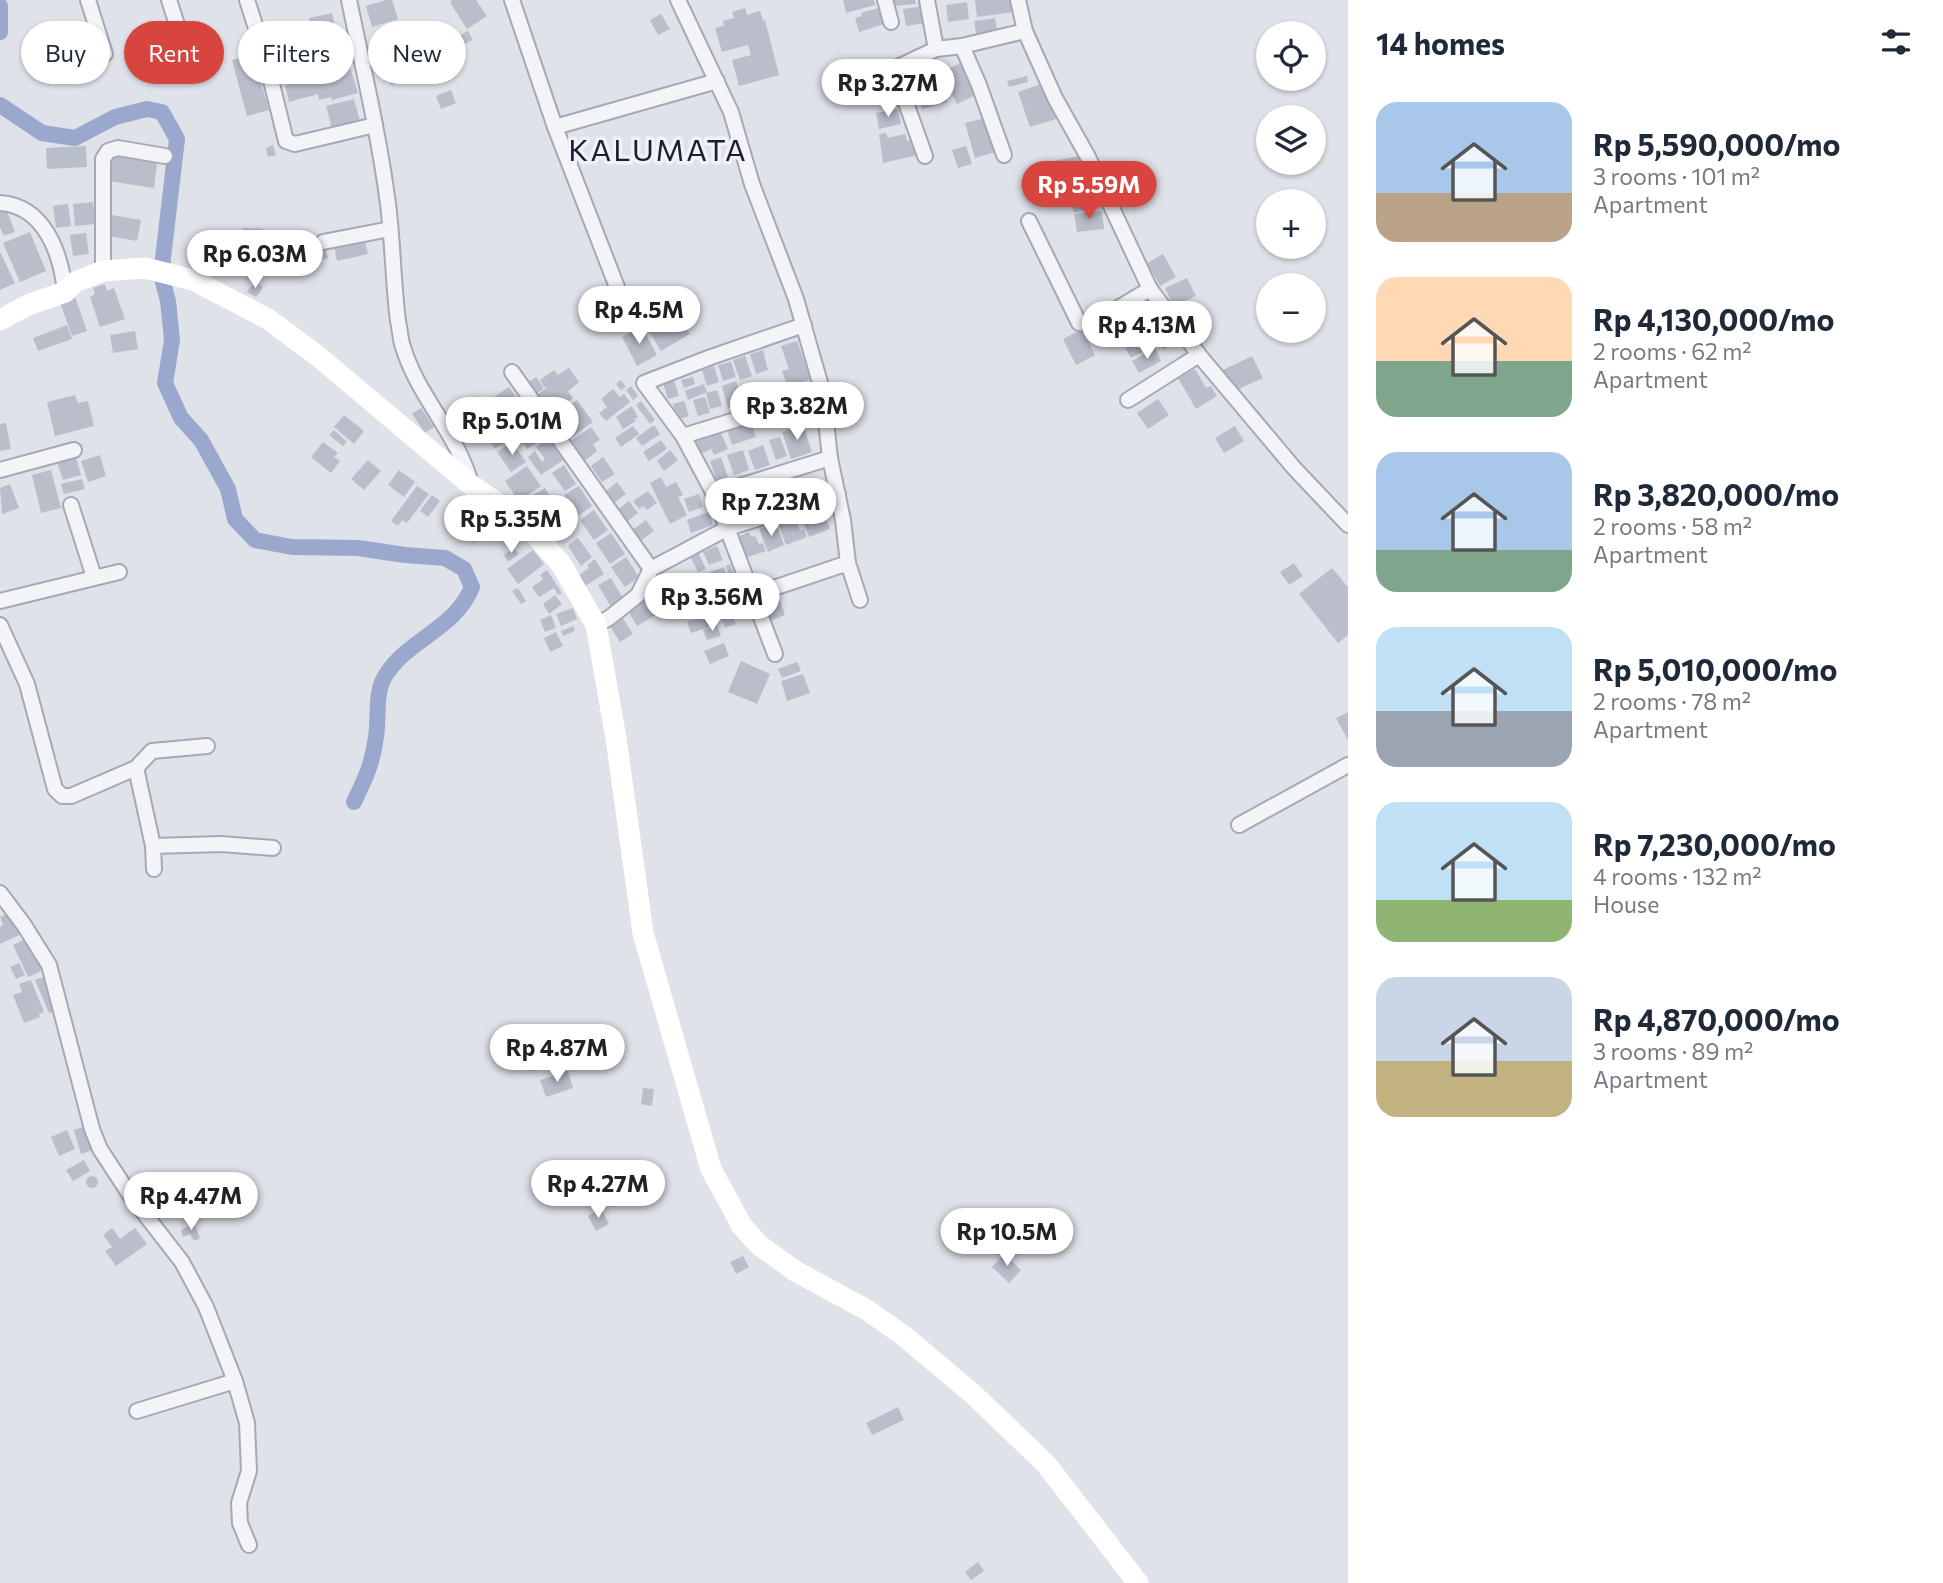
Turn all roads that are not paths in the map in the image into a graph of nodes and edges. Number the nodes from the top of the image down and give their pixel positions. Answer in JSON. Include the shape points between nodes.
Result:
{"nodes":[{"id":1,"x":88,"y":0,"type":"edge"},
{"id":2,"x":169,"y":0,"type":"edge"},
{"id":3,"x":247,"y":0,"type":"edge"},
{"id":4,"x":349,"y":0,"type":"edge"},
{"id":5,"x":512,"y":0,"type":"edge"},
{"id":6,"x":678,"y":0,"type":"edge"},
{"id":7,"x":885,"y":0,"type":"edge"},
{"id":8,"x":927,"y":0,"type":"edge"},
{"id":9,"x":1017,"y":0,"type":"edge"},
{"id":10,"x":95,"y":21,"type":"edge"},
{"id":11,"x":176,"y":21,"type":"edge"},
{"id":12,"x":891,"y":22,"type":"dead end"},
{"id":13,"x":1025,"y":31,"type":"junction"},
{"id":14,"x":961,"y":46,"type":"junction"},
{"id":15,"x":936,"y":50,"type":"junction"},
{"id":16,"x":717,"y":81,"type":"junction"},
{"id":17,"x":375,"y":125,"type":"junction"},
{"id":18,"x":555,"y":127,"type":"junction"},
{"id":19,"x":1004,"y":155,"type":"dead end"},
{"id":20,"x":165,"y":156,"type":"dead end"},
{"id":21,"x":925,"y":156,"type":"dead end"},
{"id":22,"x":0,"y":203,"type":"edge"},
{"id":23,"x":1029,"y":221,"type":"dead end"},
{"id":24,"x":390,"y":229,"type":"junction"},
{"id":25,"x":323,"y":242,"type":"dead end"},
{"id":26,"x":103,"y":271,"type":"junction"},
{"id":27,"x":1150,"y":289,"type":"junction"},
{"id":28,"x":65,"y":292,"type":"junction"},
{"id":29,"x":627,"y":313,"type":"dead end"},
{"id":30,"x":0,"y":320,"type":"edge"},
{"id":31,"x":804,"y":325,"type":"junction"},
{"id":32,"x":1199,"y":355,"type":"junction"},
{"id":33,"x":512,"y":372,"type":"dead end"},
{"id":34,"x":823,"y":393,"type":"junction"},
{"id":35,"x":1128,"y":400,"type":"dead end"},
{"id":36,"x":683,"y":436,"type":"junction"},
{"id":37,"x":74,"y":450,"type":"dead end"},
{"id":38,"x":830,"y":458,"type":"junction"},
{"id":39,"x":0,"y":470,"type":"edge"},
{"id":40,"x":471,"y":485,"type":"junction"},
{"id":41,"x":714,"y":494,"type":"junction"},
{"id":42,"x":838,"y":494,"type":"junction"},
{"id":43,"x":71,"y":505,"type":"dead end"},
{"id":44,"x":1348,"y":525,"type":"edge"},
{"id":45,"x":728,"y":528,"type":"junction"},
{"id":46,"x":848,"y":564,"type":"junction"},
{"id":47,"x":651,"y":569,"type":"junction"},
{"id":48,"x":119,"y":572,"type":"dead end"},
{"id":49,"x":94,"y":577,"type":"junction"},
{"id":50,"x":753,"y":595,"type":"junction"},
{"id":51,"x":860,"y":600,"type":"dead end"},
{"id":52,"x":0,"y":601,"type":"edge"},
{"id":53,"x":0,"y":625,"type":"edge"},
{"id":54,"x":596,"y":625,"type":"junction"},
{"id":55,"x":775,"y":654,"type":"dead end"},
{"id":56,"x":207,"y":746,"type":"dead end"},
{"id":57,"x":1348,"y":765,"type":"edge"},
{"id":58,"x":136,"y":768,"type":"junction"},
{"id":59,"x":1239,"y":825,"type":"dead end"},
{"id":60,"x":153,"y":846,"type":"junction"},
{"id":61,"x":273,"y":848,"type":"dead end"},
{"id":62,"x":154,"y":869,"type":"dead end"},
{"id":63,"x":0,"y":893,"type":"edge"},
{"id":64,"x":235,"y":1381,"type":"junction"},
{"id":65,"x":137,"y":1411,"type":"dead end"},
{"id":66,"x":248,"y":1545,"type":"dead end"},
{"id":67,"x":1138,"y":1583,"type":"edge"}],
"edges":[{"from":1,"to":10,"type":"street"},
{"from":2,"to":11,"type":"street"},
{"from":3,"to":17,"type":"street","via":[[286,141],[295,144]]},
{"from":4,"to":17,"type":"street"},
{"from":5,"to":18,"type":"street"},
{"from":6,"to":16,"type":"street"},
{"from":7,"to":12,"type":"street"},
{"from":8,"to":15,"type":"street"},
{"from":9,"to":13,"type":"street"},
{"from":13,"to":14,"type":"street"},
{"from":13,"to":27,"type":"street"},
{"from":14,"to":15,"type":"street"},
{"from":14,"to":19,"type":"street"},
{"from":15,"to":21,"type":"street","via":[[899,65],[895,72]]},
{"from":16,"to":18,"type":"street"},
{"from":16,"to":31,"type":"street"},
{"from":17,"to":24,"type":"street"},
{"from":18,"to":29,"type":"street"},
{"from":20,"to":26,"type":"street","via":[[118,148],[107,151],[103,159]]},
{"from":22,"to":28,"type":"street","via":[[20,208],[45,228],[59,254]]},
{"from":23,"to":27,"type":"street","via":[[1079,323],[1090,325]]},
{"from":24,"to":25,"type":"street"},
{"from":24,"to":40,"type":"street","via":[[402,346],[455,441]]},
{"from":26,"to":28,"type":"street","via":[[75,282]]},
{"from":26,"to":40,"type":"street","via":[[145,268],[193,280],[268,319]]},
{"from":27,"to":32,"type":"street"},
{"from":28,"to":30,"type":"street","via":[[28,304]]},
{"from":31,"to":34,"type":"street"},
{"from":31,"to":36,"type":"street","via":[[644,382]]},
{"from":32,"to":35,"type":"street"},
{"from":32,"to":44,"type":"street"},
{"from":33,"to":47,"type":"street"},
{"from":34,"to":36,"type":"street"},
{"from":34,"to":38,"type":"street"},
{"from":36,"to":41,"type":"street"},
{"from":37,"to":39,"type":"street"},
{"from":38,"to":41,"type":"street"},
{"from":38,"to":42,"type":"street"},
{"from":40,"to":54,"type":"street","via":[[523,522],[561,564]]},
{"from":41,"to":45,"type":"street"},
{"from":42,"to":45,"type":"street"},
{"from":42,"to":46,"type":"street"},
{"from":43,"to":49,"type":"street"},
{"from":45,"to":47,"type":"street"},
{"from":45,"to":50,"type":"street"},
{"from":46,"to":50,"type":"street"},
{"from":46,"to":51,"type":"street"},
{"from":47,"to":54,"type":"street","via":[[638,595]]},
{"from":48,"to":49,"type":"street"},
{"from":49,"to":52,"type":"street"},
{"from":50,"to":55,"type":"street"},
{"from":53,"to":58,"type":"street","via":[[27,684],[55,789],[62,796],[71,796]]},
{"from":54,"to":67,"type":"street","via":[[643,933],[711,1169],[729,1203],[759,1245],[877,1317],[974,1395],[1046,1464]]},
{"from":56,"to":58,"type":"street","via":[[152,751]]},
{"from":57,"to":59,"type":"street"},
{"from":58,"to":60,"type":"street"},
{"from":60,"to":61,"type":"street"},
{"from":60,"to":62,"type":"street"},
{"from":63,"to":64,"type":"street","via":[[49,965],[100,1150],[181,1262],[206,1307]]},
{"from":64,"to":65,"type":"street"},
{"from":64,"to":66,"type":"street","via":[[247,1423],[249,1471],[239,1503]]}]}
